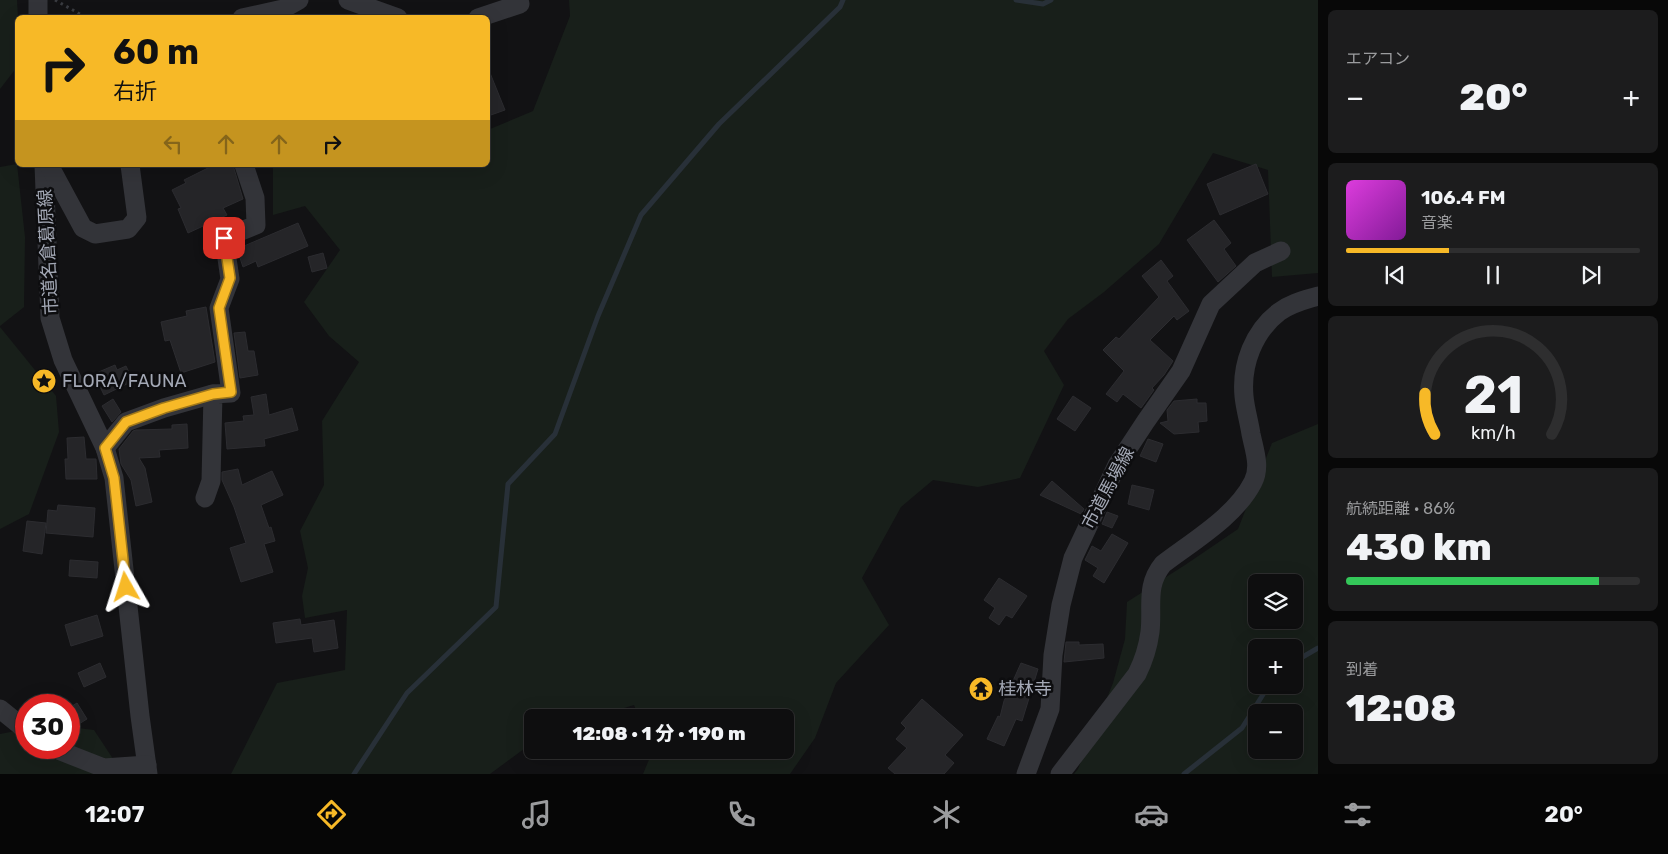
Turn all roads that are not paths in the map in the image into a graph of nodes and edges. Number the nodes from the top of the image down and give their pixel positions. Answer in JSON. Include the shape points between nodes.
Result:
{"nodes":[{"id":1,"x":38,"y":0,"type":"edge"},
{"id":2,"x":299,"y":0,"type":"edge"},
{"id":3,"x":348,"y":0,"type":"edge"},
{"id":4,"x":519,"y":0,"type":"edge"},
{"id":5,"x":38,"y":15,"type":"edge"},
{"id":6,"x":254,"y":15,"type":"edge"},
{"id":7,"x":390,"y":15,"type":"edge"},
{"id":8,"x":487,"y":15,"type":"edge"},
{"id":9,"x":44,"y":167,"type":"edge"},
{"id":10,"x":50,"y":167,"type":"edge"},
{"id":11,"x":130,"y":167,"type":"edge"},
{"id":12,"x":245,"y":167,"type":"edge"},
{"id":13,"x":1281,"y":251,"type":"dead end"},
{"id":14,"x":1318,"y":296,"type":"edge"},
{"id":15,"x":213,"y":394,"type":"junction"},
{"id":16,"x":105,"y":448,"type":"junction"},
{"id":17,"x":204,"y":498,"type":"dead end"},
{"id":18,"x":0,"y":710,"type":"edge"},
{"id":19,"x":15,"y":722,"type":"edge"},
{"id":20,"x":80,"y":759,"type":"edge"},
{"id":21,"x":147,"y":770,"type":"edge"},
{"id":22,"x":1026,"y":774,"type":"edge"},
{"id":23,"x":1060,"y":774,"type":"edge"}],
"edges":[{"from":1,"to":5,"type":"street"},
{"from":2,"to":6,"type":"street"},
{"from":3,"to":7,"type":"street"},
{"from":4,"to":8,"type":"street","via":[[520,4]]},
{"from":9,"to":16,"type":"street","name":"市道名倉葛原線","via":[[50,318],[63,360]]},
{"from":10,"to":11,"type":"street","via":[[83,228],[95,234],[128,230],[137,218]]},
{"from":12,"to":15,"type":"street","via":[[255,198],[256,226],[224,238],[230,278],[219,308],[231,392]]},
{"from":13,"to":22,"type":"street","name":"市道馬場線","via":[[1255,263],[1211,304],[1181,371],[1117,465],[1072,558],[1053,656],[1050,709]]},
{"from":14,"to":23,"type":"street","via":[[1280,311],[1258,336],[1245,367],[1244,381],[1244,397],[1257,462],[1253,481],[1229,513],[1158,571],[1152,586],[1150,630],[1137,674]]},
{"from":15,"to":16,"type":"street","via":[[126,422]]},
{"from":15,"to":17,"type":"street","via":[[211,481]]},
{"from":16,"to":21,"type":"street","name":"市道名倉葛原線","via":[[114,478]]},
{"from":18,"to":19,"type":"street"},
{"from":20,"to":21,"type":"street","via":[[104,768]]}]}
